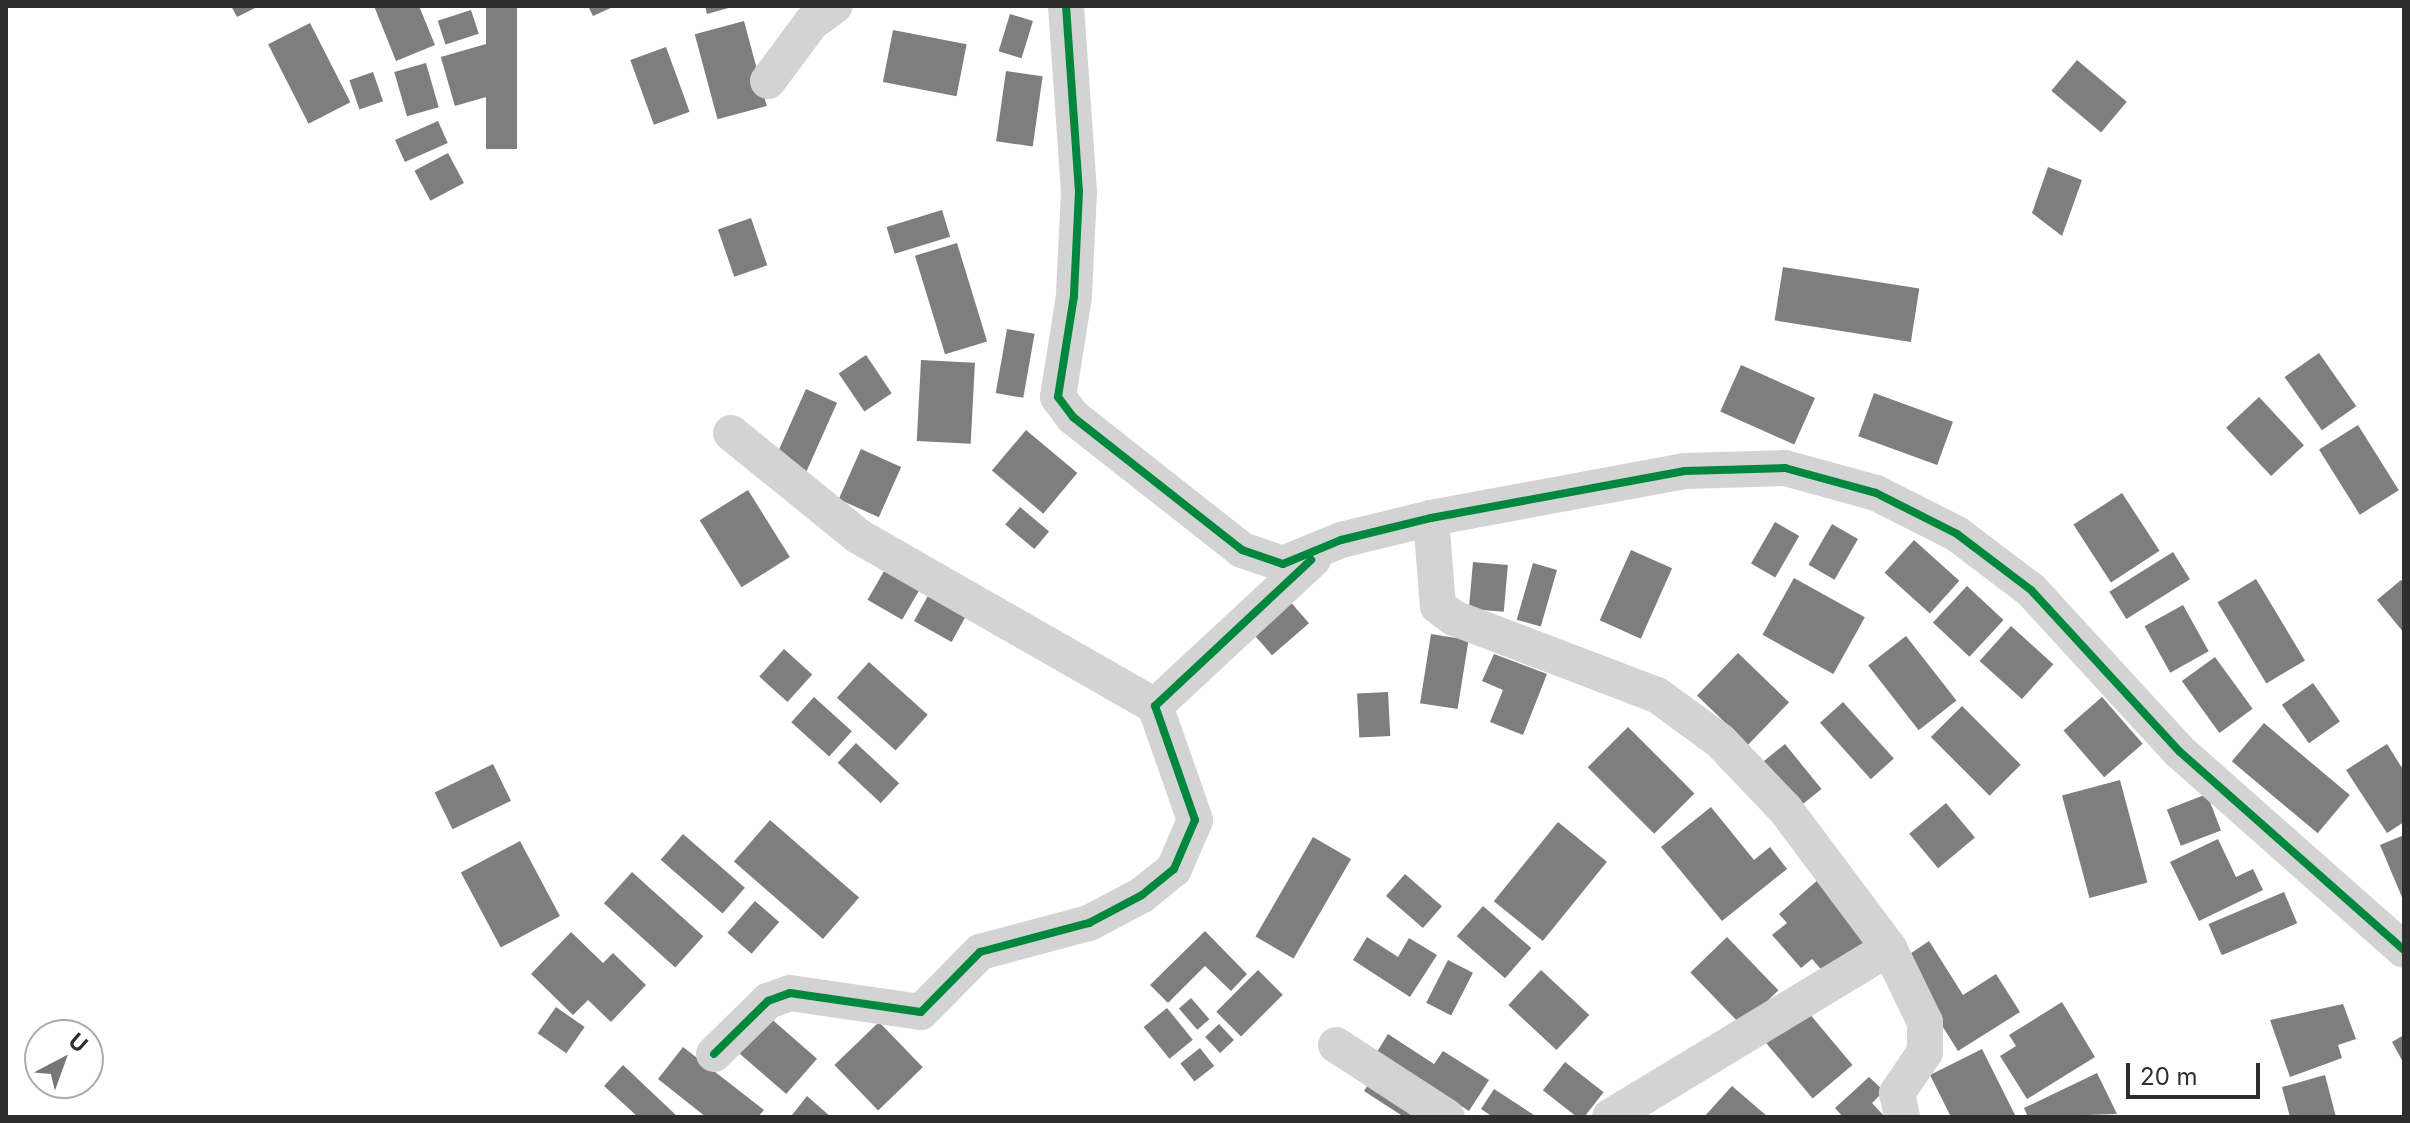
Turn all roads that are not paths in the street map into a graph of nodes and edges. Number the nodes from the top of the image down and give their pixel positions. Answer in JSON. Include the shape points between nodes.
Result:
{"nodes":[{"id":1,"x":834,"y":6,"type":"edge"},
{"id":2,"x":1066,"y":6,"type":"edge"},
{"id":3,"x":768,"y":81,"type":"dead end"},
{"id":4,"x":731,"y":433,"type":"dead end"},
{"id":5,"x":1431,"y":518,"type":"junction"},
{"id":6,"x":1341,"y":540,"type":"junction"},
{"id":7,"x":1155,"y":706,"type":"junction"},
{"id":8,"x":1889,"y":948,"type":"junction"},
{"id":9,"x":2404,"y":950,"type":"edge"},
{"id":10,"x":1336,"y":1045,"type":"dead end"},
{"id":11,"x":714,"y":1054,"type":"dead end"},
{"id":12,"x":1447,"y":1117,"type":"edge"},
{"id":13,"x":1610,"y":1117,"type":"edge"},
{"id":14,"x":1902,"y":1117,"type":"edge"}],
"edges":[{"from":1,"to":3,"type":"street","via":[[811,23]]},
{"from":2,"to":6,"type":"street","via":[[1079,192],[1074,296],[1058,397],[1073,417],[1259,560],[1283,564]]},
{"from":4,"to":7,"type":"street","via":[[858,536]]},
{"from":5,"to":6,"type":"street"},
{"from":5,"to":8,"type":"street","via":[[1438,606],[1454,618],[1612,673],[1720,741],[1785,809]]},
{"from":5,"to":9,"type":"street","via":[[1685,471],[1785,468],[1876,493],[1957,534],[2031,590],[2179,751]]},
{"from":6,"to":7,"type":"street","via":[[1286,580]]},
{"from":7,"to":11,"type":"street","via":[[1195,820],[1174,869],[1142,895],[1089,923],[980,952],[921,1012],[790,993],[768,1001]]},
{"from":8,"to":13,"type":"street"},
{"from":8,"to":14,"type":"street","via":[[1928,1031],[1925,1052],[1897,1093]]},
{"from":10,"to":12,"type":"street"}]}
